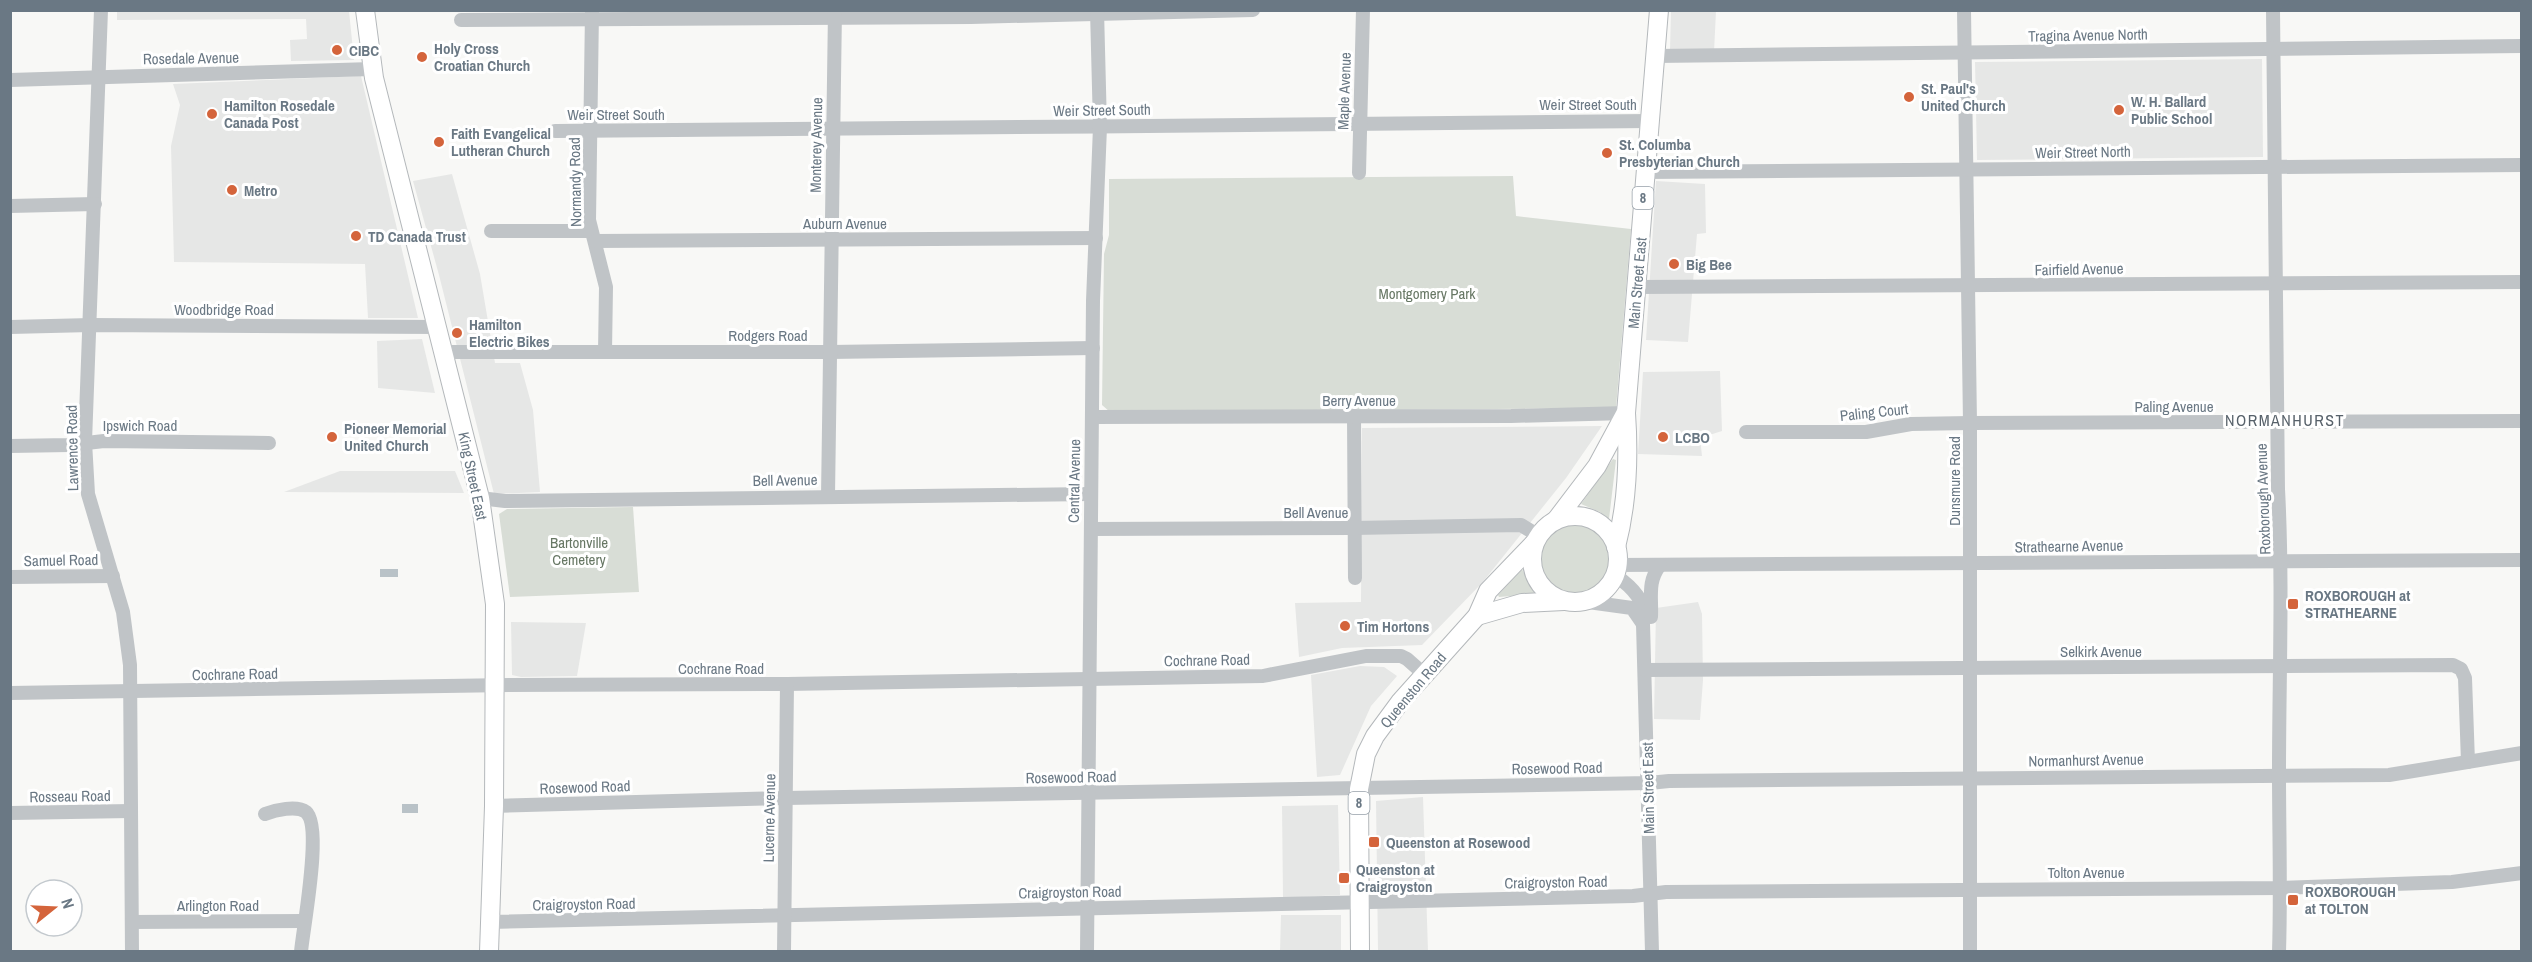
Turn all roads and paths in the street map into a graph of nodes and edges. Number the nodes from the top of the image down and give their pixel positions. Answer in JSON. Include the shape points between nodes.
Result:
{"nodes":[{"id":1,"x":101,"y":10,"type":"edge"},
{"id":2,"x":365,"y":10,"type":"edge"},
{"id":3,"x":1253,"y":10,"type":"edge"},
{"id":4,"x":1363,"y":10,"type":"edge"},
{"id":5,"x":1659,"y":10,"type":"edge"},
{"id":6,"x":1964,"y":10,"type":"edge"},
{"id":7,"x":2273,"y":10,"type":"edge"},
{"id":8,"x":1097,"y":12,"type":"edge"},
{"id":9,"x":835,"y":14,"type":"edge"},
{"id":10,"x":592,"y":15,"type":"edge"},
{"id":11,"x":461,"y":20,"type":"dead end"},
{"id":12,"x":2522,"y":46,"type":"edge"},
{"id":13,"x":2274,"y":49,"type":"junction"},
{"id":14,"x":1964,"y":52,"type":"junction"},
{"id":15,"x":1655,"y":56,"type":"junction"},
{"id":16,"x":372,"y":69,"type":"junction"},
{"id":17,"x":99,"y":78,"type":"junction"},
{"id":18,"x":10,"y":80,"type":"edge"},
{"id":19,"x":1648,"y":121,"type":"junction"},
{"id":20,"x":1361,"y":122,"type":"junction"},
{"id":21,"x":1100,"y":127,"type":"junction"},
{"id":22,"x":832,"y":129,"type":"junction"},
{"id":23,"x":555,"y":131,"type":"dead end"},
{"id":24,"x":590,"y":131,"type":"junction"},
{"id":25,"x":2522,"y":165,"type":"edge"},
{"id":26,"x":2275,"y":167,"type":"junction"},
{"id":27,"x":1967,"y":170,"type":"junction"},
{"id":28,"x":1644,"y":172,"type":"junction"},
{"id":29,"x":1359,"y":173,"type":"dead end"},
{"id":30,"x":95,"y":204,"type":"junction"},
{"id":31,"x":10,"y":206,"type":"edge"},
{"id":32,"x":491,"y":231,"type":"dead end"},
{"id":33,"x":593,"y":236,"type":"junction"},
{"id":34,"x":1096,"y":238,"type":"junction"},
{"id":35,"x":831,"y":239,"type":"junction"},
{"id":36,"x":2522,"y":282,"type":"edge"},
{"id":37,"x":2277,"y":283,"type":"junction"},
{"id":38,"x":1968,"y":286,"type":"junction"},
{"id":39,"x":1637,"y":287,"type":"junction"},
{"id":40,"x":91,"y":325,"type":"junction"},
{"id":41,"x":10,"y":327,"type":"edge"},
{"id":42,"x":437,"y":327,"type":"junction"},
{"id":43,"x":1093,"y":348,"type":"junction"},
{"id":44,"x":605,"y":351,"type":"junction"},
{"id":45,"x":444,"y":352,"type":"junction"},
{"id":46,"x":830,"y":352,"type":"junction"},
{"id":47,"x":1626,"y":413,"type":"junction"},
{"id":48,"x":1354,"y":416,"type":"junction"},
{"id":49,"x":1092,"y":417,"type":"junction"},
{"id":50,"x":2522,"y":421,"type":"edge"},
{"id":51,"x":1970,"y":423,"type":"junction"},
{"id":52,"x":2278,"y":423,"type":"junction"},
{"id":53,"x":1746,"y":432,"type":"dead end"},
{"id":54,"x":85,"y":442,"type":"junction"},
{"id":55,"x":269,"y":443,"type":"dead end"},
{"id":56,"x":10,"y":446,"type":"edge"},
{"id":57,"x":1091,"y":494,"type":"junction"},
{"id":58,"x":828,"y":496,"type":"junction"},
{"id":59,"x":480,"y":498,"type":"junction"},
{"id":60,"x":1556,"y":520,"type":"junction"},
{"id":61,"x":1353,"y":528,"type":"junction"},
{"id":62,"x":1090,"y":530,"type":"junction"},
{"id":63,"x":1537,"y":539,"type":"junction"},
{"id":64,"x":2282,"y":560,"type":"junction"},
{"id":65,"x":2522,"y":561,"type":"edge"},
{"id":66,"x":1616,"y":562,"type":"junction"},
{"id":67,"x":1971,"y":563,"type":"junction"},
{"id":68,"x":1660,"y":565,"type":"junction"},
{"id":69,"x":112,"y":576,"type":"junction"},
{"id":70,"x":10,"y":577,"type":"edge"},
{"id":71,"x":1355,"y":578,"type":"dead end"},
{"id":72,"x":1573,"y":601,"type":"junction"},
{"id":73,"x":1477,"y":616,"type":"junction"},
{"id":74,"x":1643,"y":631,"type":"junction"},
{"id":75,"x":2280,"y":666,"type":"junction"},
{"id":76,"x":1971,"y":669,"type":"junction"},
{"id":77,"x":1645,"y":670,"type":"junction"},
{"id":78,"x":1424,"y":674,"type":"junction"},
{"id":79,"x":1089,"y":678,"type":"junction"},
{"id":80,"x":787,"y":684,"type":"junction"},
{"id":81,"x":495,"y":685,"type":"junction"},
{"id":82,"x":130,"y":691,"type":"junction"},
{"id":83,"x":10,"y":693,"type":"edge"},
{"id":84,"x":2522,"y":753,"type":"edge"},
{"id":85,"x":2468,"y":762,"type":"junction"},
{"id":86,"x":2279,"y":775,"type":"junction"},
{"id":87,"x":1971,"y":778,"type":"junction"},
{"id":88,"x":1649,"y":783,"type":"junction"},
{"id":89,"x":1359,"y":789,"type":"junction"},
{"id":90,"x":1089,"y":793,"type":"junction"},
{"id":91,"x":786,"y":798,"type":"junction"},
{"id":92,"x":494,"y":806,"type":"junction"},
{"id":93,"x":131,"y":811,"type":"junction"},
{"id":94,"x":10,"y":813,"type":"edge"},
{"id":95,"x":266,"y":814,"type":"dead end"},
{"id":96,"x":2522,"y":873,"type":"edge"},
{"id":97,"x":1971,"y":888,"type":"junction"},
{"id":98,"x":2282,"y":888,"type":"junction"},
{"id":99,"x":1649,"y":894,"type":"junction"},
{"id":100,"x":1360,"y":903,"type":"junction"},
{"id":101,"x":1088,"y":908,"type":"junction"},
{"id":102,"x":784,"y":916,"type":"junction"},
{"id":103,"x":304,"y":921,"type":"junction"},
{"id":104,"x":132,"y":922,"type":"junction"},
{"id":105,"x":491,"y":922,"type":"junction"},
{"id":106,"x":132,"y":951,"type":"edge"},
{"id":107,"x":301,"y":951,"type":"edge"},
{"id":108,"x":489,"y":951,"type":"edge"},
{"id":109,"x":784,"y":951,"type":"edge"},
{"id":110,"x":1087,"y":951,"type":"edge"},
{"id":111,"x":1360,"y":951,"type":"edge"},
{"id":112,"x":1652,"y":951,"type":"edge"},
{"id":113,"x":1971,"y":951,"type":"edge"},
{"id":114,"x":2279,"y":951,"type":"edge"}],
"edges":[{"from":1,"to":17,"type":"street","name":"Lawrence Road"},
{"from":2,"to":16,"type":"main road","name":"King Street East"},
{"from":3,"to":8,"type":"street"},
{"from":4,"to":20,"type":"street","name":"Maple Avenue"},
{"from":5,"to":15,"type":"main road","name":"Main Street East","number":"8"},
{"from":6,"to":14,"type":"street","name":"Dunsmure Road"},
{"from":7,"to":13,"type":"street","name":"Roxborough Avenue"},
{"from":8,"to":9,"type":"street"},
{"from":8,"to":21,"type":"street","name":"Central Avenue"},
{"from":9,"to":10,"type":"street"},
{"from":9,"to":22,"type":"street","name":"Monterey Avenue"},
{"from":10,"to":11,"type":"street"},
{"from":10,"to":24,"type":"street","name":"Normandy Road"},
{"from":12,"to":13,"type":"street","name":"Tragina Avenue North"},
{"from":13,"to":14,"type":"street","name":"Tragina Avenue North"},
{"from":13,"to":26,"type":"street","name":"Roxborough Avenue"},
{"from":14,"to":15,"type":"street","name":"Tragina Avenue North"},
{"from":14,"to":27,"type":"street","name":"Dunsmure Road"},
{"from":15,"to":19,"type":"main road","name":"Main Street East","number":"8"},
{"from":16,"to":17,"type":"street","name":"Rosedale Avenue"},
{"from":16,"to":42,"type":"main road","name":"King Street East"},
{"from":17,"to":18,"type":"street","name":"Rosedale Avenue"},
{"from":17,"to":30,"type":"street","name":"Lawrence Road"},
{"from":19,"to":20,"type":"street","name":"Weir Street South"},
{"from":19,"to":28,"type":"main road","name":"Main Street East","number":"8"},
{"from":20,"to":21,"type":"street","name":"Weir Street South"},
{"from":20,"to":29,"type":"street","name":"Maple Avenue"},
{"from":21,"to":22,"type":"street","name":"Weir Street South"},
{"from":21,"to":34,"type":"street","name":"Central Avenue"},
{"from":22,"to":24,"type":"street","name":"Weir Street South"},
{"from":22,"to":35,"type":"street","name":"Monterey Avenue"},
{"from":23,"to":24,"type":"street","name":"Weir Street South"},
{"from":24,"to":33,"type":"street","name":"Normandy Road"},
{"from":25,"to":26,"type":"street","name":"Weir Street North"},
{"from":26,"to":27,"type":"street","name":"Weir Street North"},
{"from":26,"to":37,"type":"street","name":"Roxborough Avenue"},
{"from":27,"to":28,"type":"street","name":"Weir Street North"},
{"from":27,"to":38,"type":"street","name":"Dunsmure Road"},
{"from":28,"to":39,"type":"main road","name":"Main Street East","number":"8"},
{"from":30,"to":31,"type":"street"},
{"from":30,"to":40,"type":"street","name":"Lawrence Road"},
{"from":32,"to":33,"type":"street","name":"Auburn Avenue"},
{"from":33,"to":35,"type":"street","name":"Auburn Avenue"},
{"from":33,"to":44,"type":"street","name":"Normandy Road","via":[[606,287]]},
{"from":34,"to":35,"type":"street","name":"Auburn Avenue"},
{"from":34,"to":43,"type":"street","name":"Central Avenue"},
{"from":35,"to":46,"type":"street","name":"Monterey Avenue"},
{"from":36,"to":37,"type":"street","name":"Fairfield Avenue"},
{"from":37,"to":38,"type":"street","name":"Fairfield Avenue"},
{"from":37,"to":52,"type":"street","name":"Roxborough Avenue"},
{"from":38,"to":39,"type":"street","name":"Fairfield Avenue"},
{"from":38,"to":51,"type":"street","name":"Dunsmure Road"},
{"from":39,"to":47,"type":"main road","name":"Main Street East","number":"8"},
{"from":40,"to":41,"type":"street","name":"Woodbridge Road"},
{"from":40,"to":42,"type":"street","name":"Woodbridge Road"},
{"from":40,"to":54,"type":"street","name":"Lawrence Road"},
{"from":42,"to":45,"type":"main road","name":"King Street East"},
{"from":43,"to":46,"type":"street","name":"Rodgers Road"},
{"from":43,"to":49,"type":"street","name":"Central Avenue"},
{"from":44,"to":45,"type":"street","name":"Rodgers Road"},
{"from":44,"to":46,"type":"street","name":"Rodgers Road"},
{"from":45,"to":59,"type":"main road","name":"King Street East"},
{"from":46,"to":58,"type":"street","name":"Monterey Avenue"},
{"from":47,"to":48,"type":"street","name":"Berry Avenue"},
{"from":47,"to":60,"type":"main road","name":"Main Street East","number":"8","via":[[1597,466]]},
{"from":47,"to":66,"type":"main road","name":"Main Street East","number":"8","via":[[1628,442]]},
{"from":48,"to":49,"type":"street","name":"Berry Avenue"},
{"from":48,"to":61,"type":"street"},
{"from":49,"to":57,"type":"street","name":"Central Avenue"},
{"from":50,"to":52,"type":"street","name":"Paling Avenue"},
{"from":51,"to":52,"type":"street","name":"Paling Avenue"},
{"from":51,"to":53,"type":"street","name":"Paling Court","via":[[1911,424],[1866,432]]},
{"from":51,"to":67,"type":"street","name":"Dunsmure Road"},
{"from":52,"to":64,"type":"street","name":"Roxborough Avenue"},
{"from":54,"to":55,"type":"street","name":"Ipswich Road"},
{"from":54,"to":56,"type":"street","name":"Ipswich Road"},
{"from":54,"to":69,"type":"street","name":"Lawrence Road","via":[[88,494]]},
{"from":57,"to":58,"type":"street","name":"Bell Avenue"},
{"from":57,"to":62,"type":"street","name":"Central Avenue"},
{"from":58,"to":59,"type":"street","name":"Bell Avenue","via":[[505,501]]},
{"from":59,"to":81,"type":"main road","name":"King Street East","via":[[495,604]]},
{"from":60,"to":63,"type":"main road"},
{"from":60,"to":66,"type":"main road","via":[[1571,516],[1594,521],[1605,529]]},
{"from":61,"to":62,"type":"street","name":"Bell Avenue"},
{"from":61,"to":63,"type":"street","name":"Bell Avenue","via":[[1521,525]]},
{"from":61,"to":71,"type":"street"},
{"from":62,"to":79,"type":"street","name":"Central Avenue"},
{"from":63,"to":72,"type":"main road","via":[[1532,560],[1534,573],[1545,590]]},
{"from":63,"to":73,"type":"main road","name":"Queenston Road","number":"8","via":[[1488,591]]},
{"from":64,"to":65,"type":"street","name":"Strathearne Avenue"},
{"from":64,"to":67,"type":"street","name":"Strathearne Avenue"},
{"from":64,"to":75,"type":"street","name":"Roxborough Avenue"},
{"from":66,"to":68,"type":"street","name":"Strathearne Avenue"},
{"from":66,"to":72,"type":"main road","via":[[1601,593]]},
{"from":66,"to":74,"type":"street","name":"Main Street East","via":[[1641,602],[1645,613]]},
{"from":67,"to":68,"type":"street","name":"Strathearne Avenue"},
{"from":67,"to":76,"type":"street","name":"Dunsmure Road"},
{"from":68,"to":74,"type":"street","via":[[1651,579],[1652,616]]},
{"from":69,"to":70,"type":"street","name":"Samuel Road"},
{"from":69,"to":82,"type":"street","name":"Lawrence Road","via":[[127,634]]},
{"from":72,"to":73,"type":"main road","via":[[1522,603]]},
{"from":72,"to":74,"type":"street","via":[[1632,608]]},
{"from":73,"to":78,"type":"main road","name":"Queenston Road","number":"8"},
{"from":74,"to":77,"type":"street","name":"Main Street East"},
{"from":75,"to":76,"type":"street","name":"Selkirk Avenue"},
{"from":75,"to":85,"type":"street","name":"Selkirk Avenue","via":[[2457,667],[2465,678]]},
{"from":75,"to":86,"type":"street","name":"Roxborough Avenue"},
{"from":76,"to":77,"type":"street","name":"Selkirk Avenue"},
{"from":76,"to":87,"type":"street","name":"Dunsmure Road"},
{"from":77,"to":88,"type":"street","name":"Main Street East"},
{"from":78,"to":79,"type":"street","name":"Cochrane Road","via":[[1401,656],[1366,656],[1263,676]]},
{"from":78,"to":89,"type":"main road","name":"Queenston Road","number":"8","via":[[1373,738]]},
{"from":79,"to":80,"type":"street","name":"Cochrane Road"},
{"from":79,"to":90,"type":"street","name":"Central Avenue"},
{"from":80,"to":81,"type":"street","name":"Cochrane Road"},
{"from":80,"to":91,"type":"street","name":"Lucerne Avenue"},
{"from":81,"to":82,"type":"street","name":"Cochrane Road"},
{"from":81,"to":92,"type":"main road","name":"King Street East"},
{"from":82,"to":83,"type":"street","name":"Cochrane Road"},
{"from":82,"to":93,"type":"street","name":"Lawrence Road"},
{"from":84,"to":85,"type":"street","name":"Normanhurst Avenue"},
{"from":85,"to":86,"type":"street","name":"Normanhurst Avenue","via":[[2389,775]]},
{"from":86,"to":87,"type":"street","name":"Normanhurst Avenue"},
{"from":86,"to":98,"type":"street","name":"Roxborough Avenue"},
{"from":87,"to":88,"type":"street","name":"Normanhurst Avenue"},
{"from":87,"to":97,"type":"street","name":"Dunsmure Road"},
{"from":88,"to":89,"type":"street","name":"Rosewood Road"},
{"from":88,"to":99,"type":"street","name":"Main Street East"},
{"from":89,"to":90,"type":"street","name":"Rosewood Road"},
{"from":89,"to":100,"type":"main road","name":"Queenston Road","number":"8"},
{"from":90,"to":91,"type":"street","name":"Rosewood Road"},
{"from":90,"to":101,"type":"street","name":"Central Avenue"},
{"from":91,"to":92,"type":"street","name":"Rosewood Road"},
{"from":91,"to":102,"type":"street","name":"Lucerne Avenue"},
{"from":92,"to":105,"type":"main road","name":"King Street East"},
{"from":93,"to":94,"type":"street","name":"Rosseau Road"},
{"from":93,"to":104,"type":"street","name":"Lawrence Road"},
{"from":95,"to":103,"type":"street","via":[[298,809],[311,818],[313,862]]},
{"from":96,"to":98,"type":"street","name":"Tolton Avenue","via":[[2452,882]]},
{"from":97,"to":98,"type":"street","name":"Tolton Avenue"},
{"from":97,"to":99,"type":"street","name":"Tolton Avenue"},
{"from":97,"to":113,"type":"street","name":"Dunsmure Road"},
{"from":98,"to":114,"type":"street","name":"Roxborough Avenue"},
{"from":99,"to":100,"type":"street","name":"Craigroyston Road"},
{"from":99,"to":112,"type":"street","name":"Main Street East"},
{"from":100,"to":101,"type":"street","name":"Craigroyston Road"},
{"from":100,"to":111,"type":"main road","name":"Queenston Road","number":"8"},
{"from":101,"to":102,"type":"street","name":"Craigroyston Road"},
{"from":101,"to":110,"type":"street","name":"Central Avenue"},
{"from":102,"to":105,"type":"street","name":"Craigroyston Road"},
{"from":102,"to":109,"type":"street","name":"Lucerne Avenue"},
{"from":103,"to":104,"type":"street","name":"Arlington Road"},
{"from":103,"to":107,"type":"street"},
{"from":104,"to":106,"type":"street","name":"Lawrence Road"},
{"from":105,"to":108,"type":"main road","name":"King Street East"}]}
